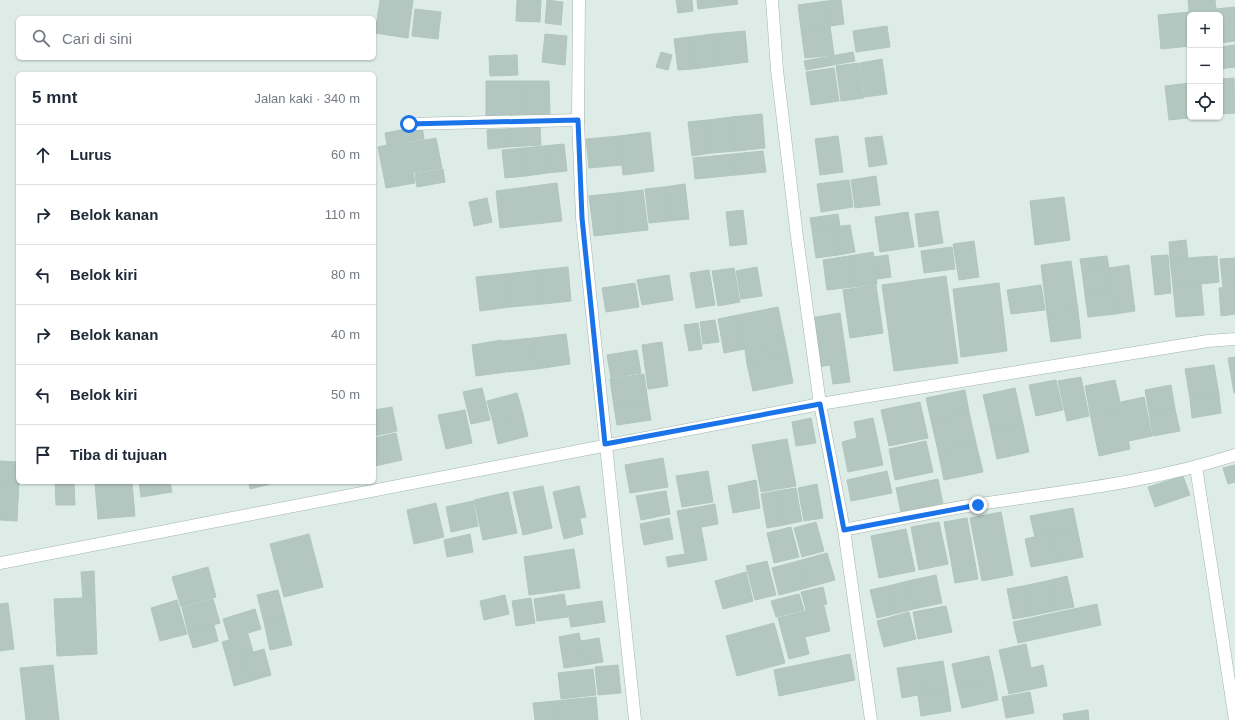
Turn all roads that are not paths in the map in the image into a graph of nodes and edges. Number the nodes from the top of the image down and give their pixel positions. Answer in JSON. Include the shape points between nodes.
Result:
{"nodes":[{"id":1,"x":579,"y":0,"type":"edge"},
{"id":2,"x":772,"y":0,"type":"edge"},
{"id":3,"x":578,"y":120,"type":"junction"},
{"id":4,"x":409,"y":124,"type":"dead end"},
{"id":5,"x":1235,"y":339,"type":"edge"},
{"id":6,"x":820,"y":404,"type":"junction"},
{"id":7,"x":605,"y":444,"type":"junction"},
{"id":8,"x":1235,"y":455,"type":"edge"},
{"id":9,"x":1196,"y":467,"type":"junction"},
{"id":10,"x":844,"y":530,"type":"junction"},
{"id":11,"x":0,"y":563,"type":"edge"},
{"id":12,"x":635,"y":720,"type":"edge"},
{"id":13,"x":871,"y":720,"type":"edge"},
{"id":14,"x":1234,"y":720,"type":"edge"}],
"edges":[{"from":1,"to":3,"type":"street"},
{"from":2,"to":6,"type":"street","via":[[778,78]]},
{"from":3,"to":4,"type":"street"},
{"from":3,"to":7,"type":"street","via":[[582,218]]},
{"from":5,"to":6,"type":"street","via":[[1208,340]]},
{"from":6,"to":7,"type":"street"},
{"from":6,"to":10,"type":"street"},
{"from":7,"to":11,"type":"street"},
{"from":7,"to":12,"type":"street"},
{"from":8,"to":9,"type":"street"},
{"from":9,"to":10,"type":"street","via":[[1110,485],[978,505]]},
{"from":9,"to":14,"type":"street"},
{"from":10,"to":13,"type":"street"}]}
